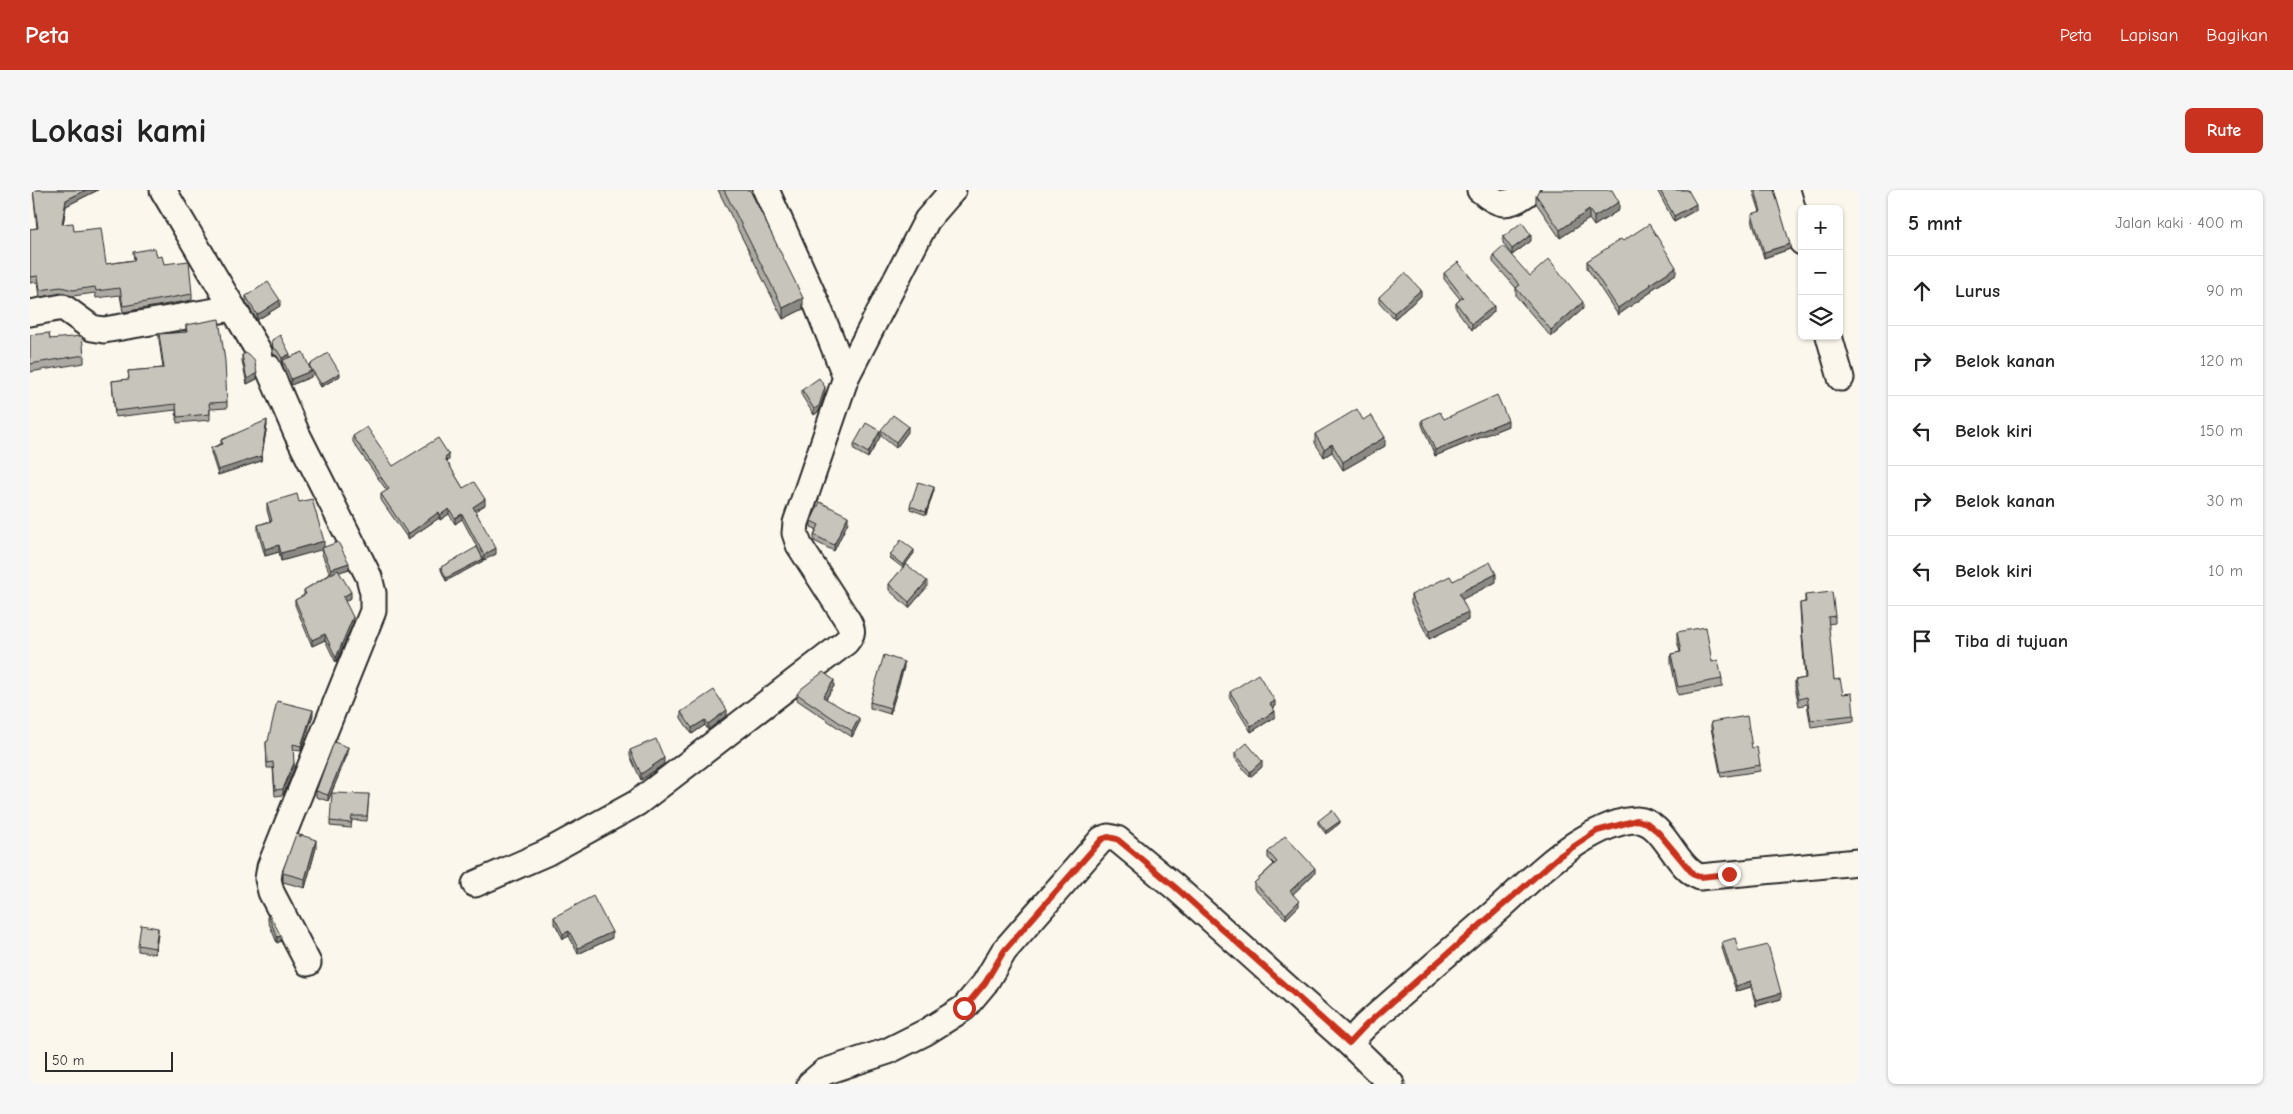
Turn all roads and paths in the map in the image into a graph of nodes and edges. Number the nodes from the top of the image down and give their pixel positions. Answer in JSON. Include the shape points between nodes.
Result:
{"nodes":[{"id":1,"x":163,"y":190,"type":"edge"},
{"id":2,"x":766,"y":190,"type":"edge"},
{"id":3,"x":953,"y":190,"type":"edge"},
{"id":4,"x":1480,"y":190,"type":"edge"},
{"id":5,"x":1527,"y":190,"type":"edge"},
{"id":6,"x":1787,"y":190,"type":"edge"},
{"id":7,"x":1798,"y":228,"type":"edge"},
{"id":8,"x":233,"y":308,"type":"junction"},
{"id":9,"x":30,"y":312,"type":"edge"},
{"id":10,"x":1830,"y":340,"type":"edge"},
{"id":11,"x":846,"y":377,"type":"junction"},
{"id":12,"x":1841,"y":378,"type":"dead end"},
{"id":13,"x":1858,"y":862,"type":"edge"},
{"id":14,"x":475,"y":884,"type":"dead end"},
{"id":15,"x":308,"y":963,"type":"dead end"},
{"id":16,"x":1349,"y":1043,"type":"junction"},
{"id":17,"x":810,"y":1084,"type":"edge"},
{"id":18,"x":1391,"y":1084,"type":"edge"}],
"edges":[{"from":1,"to":8,"type":"street"},
{"from":2,"to":11,"type":"street"},
{"from":3,"to":11,"type":"street","via":[[927,220]]},
{"from":4,"to":5,"type":"street","via":[[1498,202],[1508,204],[1526,194]]},
{"from":6,"to":7,"type":"street"},
{"from":8,"to":9,"type":"street","via":[[104,330],[92,328],[64,308]]},
{"from":8,"to":15,"type":"street","via":[[264,359],[374,593],[373,611],[270,867],[271,892]]},
{"from":10,"to":12,"type":"street"},
{"from":11,"to":14,"type":"street","via":[[795,533],[799,546],[848,620],[851,636],[637,803],[546,853]]},
{"from":13,"to":16,"type":"street","via":[[1700,877],[1687,868],[1647,823],[1637,820],[1597,831],[1558,857]]},
{"from":16,"to":17,"type":"street","via":[[1175,887],[1117,839],[1108,837],[1102,839],[1004,951],[985,983],[964,1008],[888,1051],[824,1072]]},
{"from":16,"to":18,"type":"street"}]}
